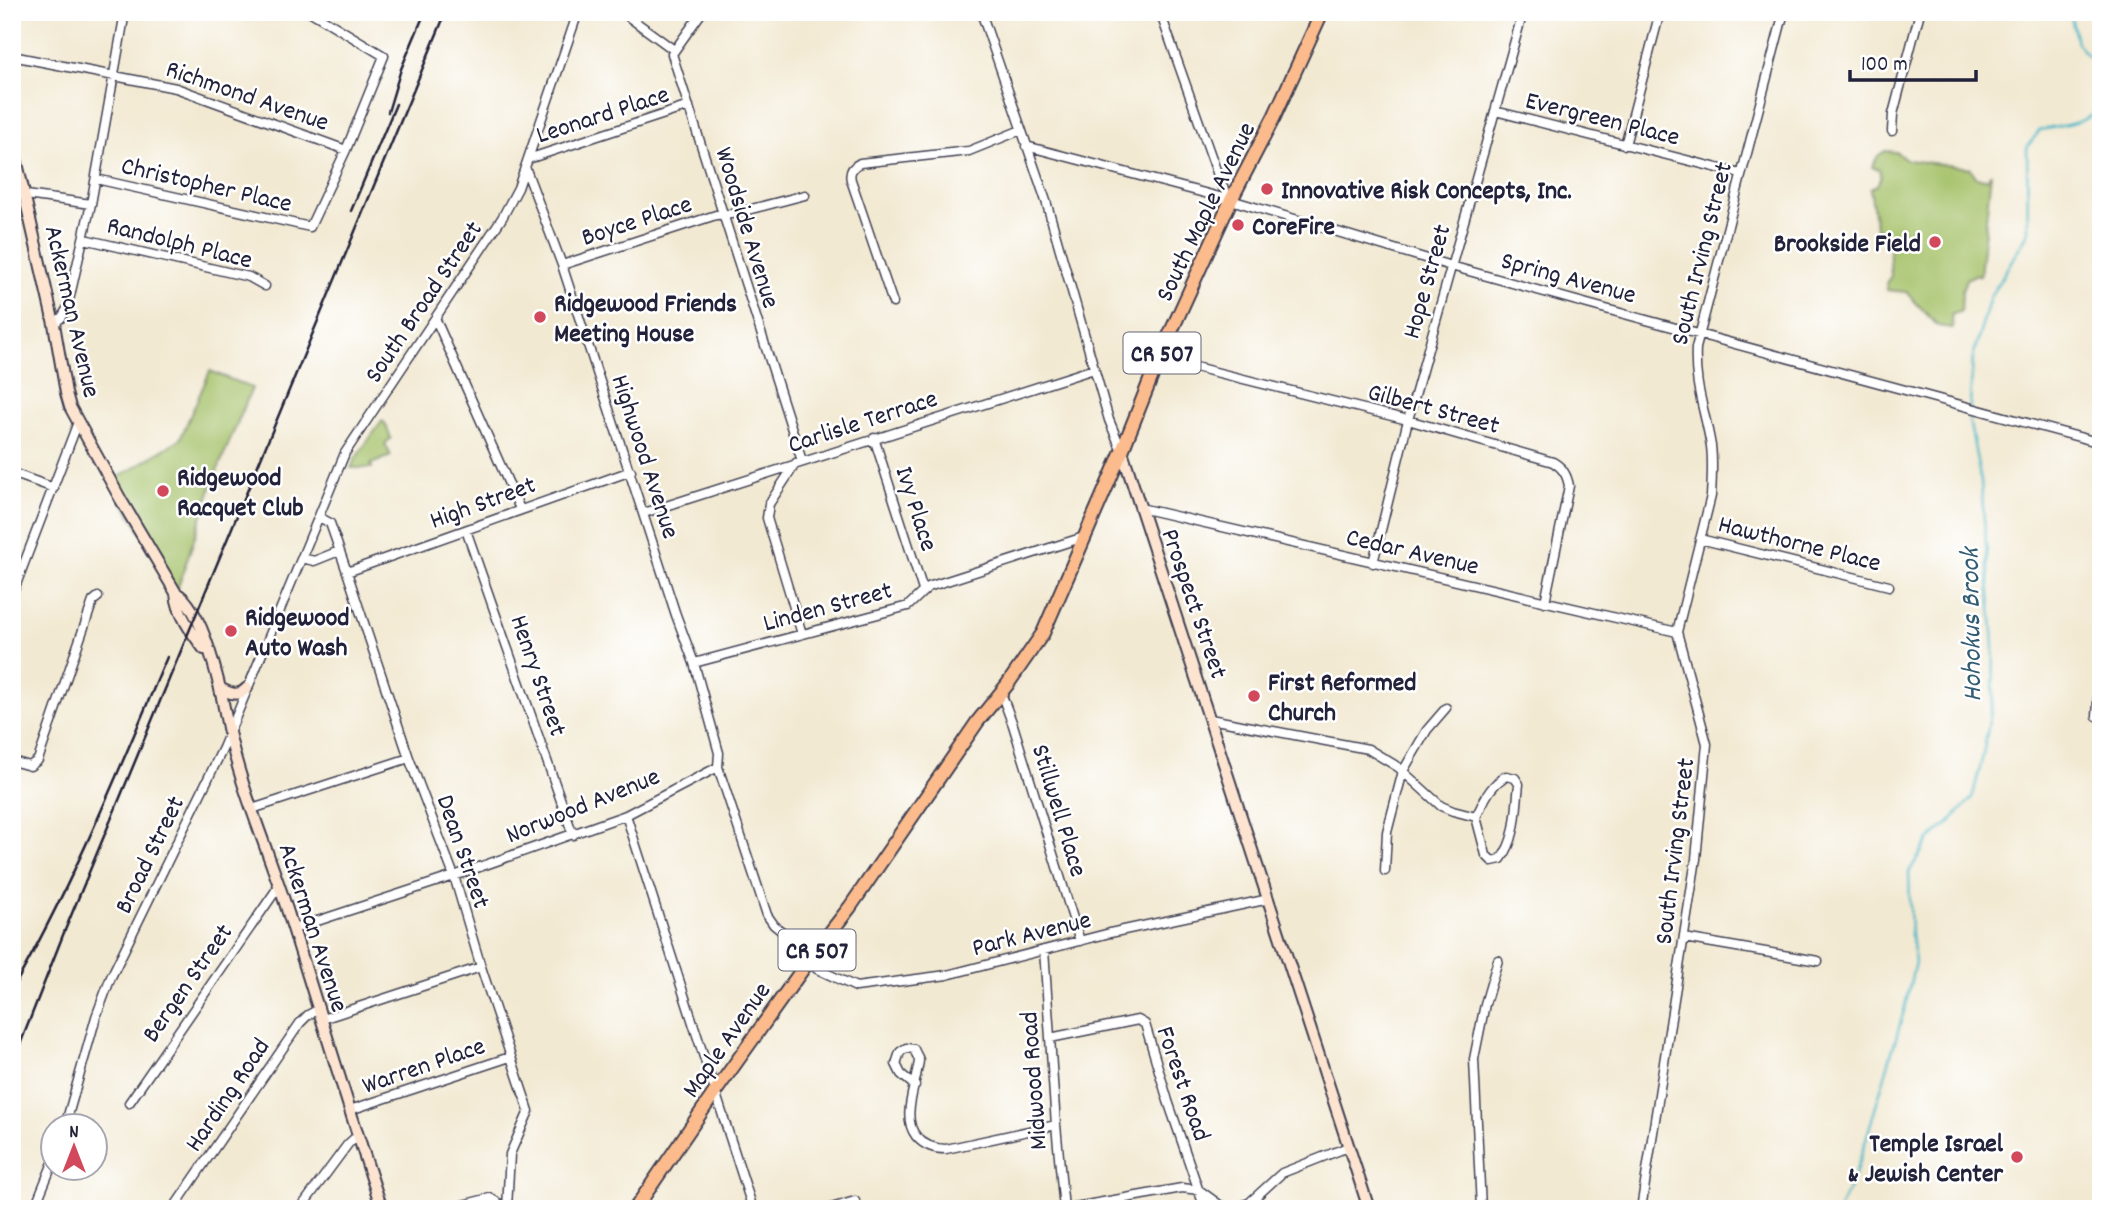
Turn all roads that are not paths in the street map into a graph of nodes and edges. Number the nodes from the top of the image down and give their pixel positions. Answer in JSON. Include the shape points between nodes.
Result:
{"nodes":[{"id":1,"x":125,"y":12,"type":"edge"},
{"id":2,"x":311,"y":12,"type":"edge"},
{"id":3,"x":578,"y":12,"type":"edge"},
{"id":4,"x":622,"y":12,"type":"edge"},
{"id":5,"x":702,"y":12,"type":"edge"},
{"id":6,"x":981,"y":12,"type":"edge"},
{"id":7,"x":1160,"y":12,"type":"edge"},
{"id":8,"x":1322,"y":12,"type":"edge"},
{"id":9,"x":1523,"y":12,"type":"edge"},
{"id":10,"x":1660,"y":12,"type":"edge"},
{"id":11,"x":1784,"y":12,"type":"edge"},
{"id":12,"x":1920,"y":12,"type":"edge"},
{"id":13,"x":674,"y":50,"type":"junction"},
{"id":14,"x":12,"y":56,"type":"edge"},
{"id":15,"x":115,"y":76,"type":"junction"},
{"id":16,"x":689,"y":106,"type":"junction"},
{"id":17,"x":1495,"y":111,"type":"junction"},
{"id":18,"x":1021,"y":130,"type":"junction"},
{"id":19,"x":1892,"y":131,"type":"dead end"},
{"id":20,"x":12,"y":141,"type":"edge"},
{"id":21,"x":1625,"y":145,"type":"junction"},
{"id":22,"x":1026,"y":146,"type":"junction"},
{"id":23,"x":345,"y":150,"type":"junction"},
{"id":24,"x":527,"y":163,"type":"junction"},
{"id":25,"x":1741,"y":174,"type":"junction"},
{"id":26,"x":96,"y":179,"type":"junction"},
{"id":27,"x":18,"y":194,"type":"edge"},
{"id":28,"x":804,"y":195,"type":"dead end"},
{"id":29,"x":1231,"y":200,"type":"junction"},
{"id":30,"x":91,"y":204,"type":"junction"},
{"id":31,"x":723,"y":214,"type":"junction"},
{"id":32,"x":84,"y":239,"type":"junction"},
{"id":33,"x":562,"y":265,"type":"junction"},
{"id":34,"x":1451,"y":266,"type":"junction"},
{"id":35,"x":265,"y":286,"type":"dead end"},
{"id":36,"x":893,"y":303,"type":"dead end"},
{"id":37,"x":436,"y":320,"type":"junction"},
{"id":38,"x":54,"y":324,"type":"junction"},
{"id":39,"x":1699,"y":334,"type":"junction"},
{"id":40,"x":1160,"y":358,"type":"junction"},
{"id":41,"x":1094,"y":369,"type":"junction"},
{"id":42,"x":1408,"y":420,"type":"junction"},
{"id":43,"x":78,"y":422,"type":"junction"},
{"id":44,"x":874,"y":438,"type":"junction"},
{"id":45,"x":2101,"y":443,"type":"edge"},
{"id":46,"x":1122,"y":451,"type":"junction"},
{"id":47,"x":799,"y":462,"type":"junction"},
{"id":48,"x":631,"y":471,"type":"junction"},
{"id":49,"x":12,"y":472,"type":"edge"},
{"id":50,"x":54,"y":488,"type":"junction"},
{"id":51,"x":1140,"y":508,"type":"junction"},
{"id":52,"x":520,"y":509,"type":"junction"},
{"id":53,"x":644,"y":513,"type":"junction"},
{"id":54,"x":319,"y":517,"type":"junction"},
{"id":55,"x":466,"y":530,"type":"junction"},
{"id":56,"x":1084,"y":537,"type":"junction"},
{"id":57,"x":1700,"y":539,"type":"junction"},
{"id":58,"x":339,"y":551,"type":"junction"},
{"id":59,"x":302,"y":558,"type":"junction"},
{"id":60,"x":1373,"y":563,"type":"junction"},
{"id":61,"x":347,"y":572,"type":"junction"},
{"id":62,"x":1889,"y":586,"type":"dead end"},
{"id":63,"x":923,"y":590,"type":"junction"},
{"id":64,"x":12,"y":595,"type":"edge"},
{"id":65,"x":98,"y":597,"type":"dead end"},
{"id":66,"x":1545,"y":602,"type":"junction"},
{"id":67,"x":282,"y":604,"type":"joint"},
{"id":68,"x":1677,"y":632,"type":"junction"},
{"id":69,"x":802,"y":634,"type":"junction"},
{"id":70,"x":2101,"y":659,"type":"edge"},
{"id":71,"x":695,"y":663,"type":"junction"},
{"id":72,"x":220,"y":688,"type":"junction"},
{"id":73,"x":247,"y":688,"type":"junction"},
{"id":74,"x":1001,"y":693,"type":"junction"},
{"id":75,"x":1446,"y":708,"type":"dead end"},
{"id":76,"x":2097,"y":716,"type":"dead end"},
{"id":77,"x":1210,"y":719,"type":"junction"},
{"id":78,"x":229,"y":734,"type":"junction"},
{"id":79,"x":409,"y":758,"type":"junction"},
{"id":80,"x":12,"y":761,"type":"edge"},
{"id":81,"x":718,"y":764,"type":"junction"},
{"id":82,"x":1403,"y":771,"type":"junction"},
{"id":83,"x":252,"y":809,"type":"junction"},
{"id":84,"x":626,"y":816,"type":"junction"},
{"id":85,"x":1476,"y":817,"type":"junction"},
{"id":86,"x":573,"y":835,"type":"junction"},
{"id":87,"x":1385,"y":871,"type":"dead end"},
{"id":88,"x":454,"y":876,"type":"junction"},
{"id":89,"x":279,"y":886,"type":"junction"},
{"id":90,"x":1269,"y":899,"type":"junction"},
{"id":91,"x":293,"y":929,"type":"junction"},
{"id":92,"x":1684,"y":938,"type":"junction"},
{"id":93,"x":1080,"y":941,"type":"junction"},
{"id":94,"x":1044,"y":950,"type":"junction"},
{"id":95,"x":811,"y":958,"type":"junction"},
{"id":96,"x":1498,"y":960,"type":"dead end"},
{"id":97,"x":1818,"y":961,"type":"dead end"},
{"id":98,"x":481,"y":967,"type":"junction"},
{"id":99,"x":321,"y":1014,"type":"junction"},
{"id":100,"x":1050,"y":1038,"type":"junction"},
{"id":101,"x":510,"y":1057,"type":"junction"},
{"id":102,"x":915,"y":1086,"type":"dead end"},
{"id":103,"x":715,"y":1092,"type":"junction"},
{"id":104,"x":129,"y":1102,"type":"dead end"},
{"id":105,"x":350,"y":1110,"type":"junction"},
{"id":106,"x":69,"y":1112,"type":"edge"},
{"id":107,"x":1056,"y":1125,"type":"junction"},
{"id":108,"x":358,"y":1135,"type":"junction"},
{"id":109,"x":1348,"y":1147,"type":"junction"},
{"id":110,"x":45,"y":1182,"type":"edge"},
{"id":111,"x":1199,"y":1190,"type":"junction"},
{"id":112,"x":855,"y":1201,"type":"dead end"},
{"id":113,"x":508,"y":1208,"type":"edge"},
{"id":114,"x":34,"y":1209,"type":"edge"},
{"id":115,"x":173,"y":1209,"type":"edge"},
{"id":116,"x":300,"y":1209,"type":"edge"},
{"id":117,"x":382,"y":1209,"type":"edge"},
{"id":118,"x":446,"y":1209,"type":"edge"},
{"id":119,"x":635,"y":1209,"type":"edge"},
{"id":120,"x":752,"y":1209,"type":"edge"},
{"id":121,"x":828,"y":1209,"type":"edge"},
{"id":122,"x":1064,"y":1209,"type":"edge"},
{"id":123,"x":1205,"y":1209,"type":"edge"},
{"id":124,"x":1369,"y":1209,"type":"edge"},
{"id":125,"x":1481,"y":1209,"type":"edge"},
{"id":126,"x":1641,"y":1209,"type":"edge"}],
"edges":[{"from":1,"to":15,"type":"street"},
{"from":2,"to":23,"type":"street","via":[[384,56]]},
{"from":3,"to":24,"type":"street","name":"South Broad Street"},
{"from":4,"to":13,"type":"street"},
{"from":5,"to":13,"type":"street"},
{"from":6,"to":18,"type":"street","name":"Prospect Street"},
{"from":7,"to":29,"type":"street","via":[[1221,184]]},
{"from":8,"to":29,"type":"main road","name":"South Maple Avenue","number":"CR 507"},
{"from":9,"to":17,"type":"street","name":"Hope Street"},
{"from":10,"to":21,"type":"street"},
{"from":11,"to":25,"type":"street","name":"South Irving Street"},
{"from":12,"to":19,"type":"street"},
{"from":13,"to":16,"type":"street","name":"Woodside Avenue"},
{"from":14,"to":15,"type":"street","name":"Richmond Avenue"},
{"from":15,"to":23,"type":"street","name":"Richmond Avenue","via":[[176,88]]},
{"from":15,"to":26,"type":"street"},
{"from":16,"to":24,"type":"street","name":"Leonard Place"},
{"from":16,"to":31,"type":"street","name":"Woodside Avenue"},
{"from":17,"to":21,"type":"street","name":"Evergreen Place"},
{"from":17,"to":34,"type":"street","name":"Hope Street"},
{"from":18,"to":22,"type":"street","name":"Prospect Street"},
{"from":18,"to":36,"type":"street","via":[[969,151],[860,163],[851,170],[850,180]]},
{"from":20,"to":27,"type":"street","name":"Ackerman Avenue"},
{"from":21,"to":25,"type":"street","name":"Evergreen Place"},
{"from":22,"to":29,"type":"street","name":"Spring Avenue"},
{"from":22,"to":41,"type":"street","name":"Prospect Street"},
{"from":23,"to":26,"type":"street","name":"Christopher Place","via":[[310,228]]},
{"from":24,"to":33,"type":"street","name":"Highwood Avenue"},
{"from":24,"to":37,"type":"street","name":"South Broad Street","via":[[502,218]]},
{"from":25,"to":39,"type":"street","name":"South Irving Street"},
{"from":26,"to":30,"type":"street"},
{"from":27,"to":30,"type":"street"},
{"from":27,"to":38,"type":"street","name":"Ackerman Avenue"},
{"from":28,"to":31,"type":"street","name":"Boyce Place"},
{"from":29,"to":34,"type":"street","name":"Spring Avenue"},
{"from":29,"to":40,"type":"main road","name":"South Maple Avenue","number":"CR 507"},
{"from":30,"to":32,"type":"street"},
{"from":31,"to":33,"type":"street","name":"Boyce Place"},
{"from":31,"to":47,"type":"street","name":"Woodside Avenue"},
{"from":32,"to":35,"type":"street","name":"Randolph Place","via":[[249,278]]},
{"from":32,"to":38,"type":"street","via":[[67,309]]},
{"from":33,"to":48,"type":"street","name":"Highwood Avenue"},
{"from":34,"to":39,"type":"street","name":"Spring Avenue"},
{"from":34,"to":42,"type":"street","name":"Hope Street"},
{"from":37,"to":52,"type":"street"},
{"from":37,"to":54,"type":"street","name":"South Broad Street","via":[[345,453]]},
{"from":38,"to":43,"type":"street","name":"Ackerman Avenue","via":[[65,393]]},
{"from":39,"to":45,"type":"street","name":"Spring Avenue"},
{"from":39,"to":57,"type":"street","name":"South Irving Street","via":[[1695,366],[1712,470]]},
{"from":40,"to":42,"type":"street","name":"Gilbert Street"},
{"from":40,"to":46,"type":"main road","name":"South Maple Avenue","number":"CR 507"},
{"from":41,"to":44,"type":"street","name":"Carlisle Terrace"},
{"from":41,"to":46,"type":"street","name":"Prospect Street"},
{"from":42,"to":60,"type":"street","name":"Hope Street"},
{"from":42,"to":66,"type":"street","name":"Gilbert Street","via":[[1553,462],[1564,472],[1568,493]]},
{"from":43,"to":50,"type":"street"},
{"from":43,"to":72,"type":"street","name":"Ackerman Avenue","via":[[176,593],[184,596],[200,627]]},
{"from":44,"to":47,"type":"street","name":"Carlisle Terrace"},
{"from":44,"to":63,"type":"street","name":"Ivy Place"},
{"from":46,"to":51,"type":"street","name":"Prospect Street"},
{"from":46,"to":56,"type":"main road","name":"South Maple Avenue","number":"CR 507"},
{"from":47,"to":53,"type":"street","name":"Carlisle Terrace"},
{"from":47,"to":69,"type":"street","via":[[769,505],[767,518]]},
{"from":48,"to":52,"type":"street","name":"High Street"},
{"from":48,"to":53,"type":"street","name":"Highwood Avenue"},
{"from":49,"to":50,"type":"street"},
{"from":50,"to":64,"type":"street"},
{"from":51,"to":60,"type":"street","name":"Cedar Avenue"},
{"from":51,"to":77,"type":"street","name":"Prospect Street"},
{"from":52,"to":55,"type":"street","name":"High Street"},
{"from":53,"to":71,"type":"street","name":"Highwood Avenue"},
{"from":54,"to":58,"type":"street","name":"Dean Street","via":[[330,523]]},
{"from":54,"to":59,"type":"street","name":"South Broad Street"},
{"from":55,"to":61,"type":"street","name":"High Street"},
{"from":55,"to":86,"type":"street","name":"Henry Street"},
{"from":56,"to":63,"type":"street","name":"Linden Street"},
{"from":56,"to":74,"type":"main road","name":"South Maple Avenue","number":"CR 507","via":[[1043,634]]},
{"from":57,"to":62,"type":"street","name":"Hawthorne Place"},
{"from":57,"to":68,"type":"street","name":"South Irving Street"},
{"from":58,"to":59,"type":"street","via":[[314,561]]},
{"from":58,"to":61,"type":"street","name":"Dean Street"},
{"from":59,"to":67,"type":"street","name":"South Broad Street"},
{"from":60,"to":66,"type":"street","name":"Cedar Avenue"},
{"from":61,"to":79,"type":"street","name":"Dean Street"},
{"from":63,"to":69,"type":"street","name":"Linden Street","via":[[908,606]]},
{"from":65,"to":80,"type":"street","via":[[38,760],[30,765]]},
{"from":66,"to":68,"type":"street","name":"Cedar Avenue"},
{"from":67,"to":73,"type":"street","name":"Broad Street"},
{"from":68,"to":92,"type":"street","name":"South Irving Street","via":[[1707,744]]},
{"from":69,"to":71,"type":"street","name":"Linden Street"},
{"from":70,"to":76,"type":"street"},
{"from":71,"to":81,"type":"street","name":"Highwood Avenue"},
{"from":72,"to":73,"type":"street","via":[[239,694]]},
{"from":72,"to":78,"type":"street","name":"Ackerman Avenue"},
{"from":73,"to":78,"type":"street","name":"Broad Street"},
{"from":74,"to":93,"type":"street","name":"Stillwell Place"},
{"from":74,"to":95,"type":"main road","name":"Maple Avenue","number":"CR 507"},
{"from":75,"to":82,"type":"street"},
{"from":77,"to":82,"type":"street","via":[[1368,749]]},
{"from":77,"to":90,"type":"street","name":"Prospect Street"},
{"from":78,"to":83,"type":"street","name":"Ackerman Avenue"},
{"from":78,"to":106,"type":"street","name":"Broad Street","via":[[111,977]]},
{"from":79,"to":83,"type":"street"},
{"from":79,"to":88,"type":"street","name":"Dean Street"},
{"from":81,"to":84,"type":"street","name":"Norwood Avenue"},
{"from":81,"to":95,"type":"street","name":"Highwood Avenue","via":[[767,915]]},
{"from":82,"to":85,"type":"street","via":[[1441,806]]},
{"from":82,"to":87,"type":"street","via":[[1387,832]]},
{"from":83,"to":89,"type":"street","name":"Ackerman Avenue"},
{"from":84,"to":86,"type":"street","name":"Norwood Avenue"},
{"from":84,"to":103,"type":"street"},
{"from":85,"to":85,"type":"street","via":[[1493,785],[1506,776],[1516,778],[1520,784],[1513,832],[1501,859],[1492,861],[1486,855]]},
{"from":86,"to":88,"type":"street","name":"Norwood Avenue"},
{"from":88,"to":91,"type":"street","name":"Norwood Avenue"},
{"from":88,"to":98,"type":"street","name":"Dean Street"},
{"from":89,"to":91,"type":"street","name":"Ackerman Avenue"},
{"from":89,"to":104,"type":"street","name":"Bergen Street"},
{"from":90,"to":93,"type":"street","name":"Park Avenue"},
{"from":90,"to":109,"type":"street","name":"Prospect Street"},
{"from":91,"to":99,"type":"street","name":"Ackerman Avenue"},
{"from":92,"to":97,"type":"street"},
{"from":92,"to":126,"type":"street","name":"South Irving Street"},
{"from":93,"to":94,"type":"street","name":"Park Avenue"},
{"from":94,"to":95,"type":"street","name":"Park Avenue","via":[[947,975],[856,987],[817,969]]},
{"from":94,"to":100,"type":"street","name":"Midwood Road"},
{"from":95,"to":103,"type":"main road","name":"Maple Avenue","number":"CR 507"},
{"from":96,"to":125,"type":"street","via":[[1474,1059]]},
{"from":98,"to":99,"type":"street"},
{"from":98,"to":101,"type":"street","name":"Dean Street"},
{"from":99,"to":105,"type":"street","name":"Ackerman Avenue"},
{"from":99,"to":115,"type":"street","name":"Harding Road","via":[[308,1015],[300,1023]]},
{"from":100,"to":107,"type":"street","name":"Midwood Road"},
{"from":100,"to":111,"type":"street","name":"Forest Road","via":[[1138,1020],[1145,1024]]},
{"from":101,"to":105,"type":"street","name":"Warren Place"},
{"from":101,"to":113,"type":"street","name":"Dean Street","via":[[529,1111],[510,1154]]},
{"from":102,"to":107,"type":"street","via":[[909,1113],[912,1130],[923,1143],[937,1149]]},
{"from":103,"to":119,"type":"main road","name":"Maple Avenue","number":"CR 507"},
{"from":103,"to":120,"type":"street"},
{"from":105,"to":108,"type":"street","name":"Ackerman Avenue"},
{"from":107,"to":122,"type":"street","name":"Midwood Road"},
{"from":108,"to":116,"type":"street"},
{"from":108,"to":117,"type":"street","name":"Ackerman Avenue"},
{"from":109,"to":111,"type":"street","via":[[1282,1173],[1243,1206],[1221,1206]]},
{"from":109,"to":124,"type":"street","name":"Prospect Street"},
{"from":110,"to":114,"type":"street"},
{"from":111,"to":122,"type":"street","via":[[1182,1188]]},
{"from":111,"to":123,"type":"street","name":"Forest Road"},
{"from":112,"to":121,"type":"street"},
{"from":113,"to":118,"type":"street","via":[[490,1198]]}]}
